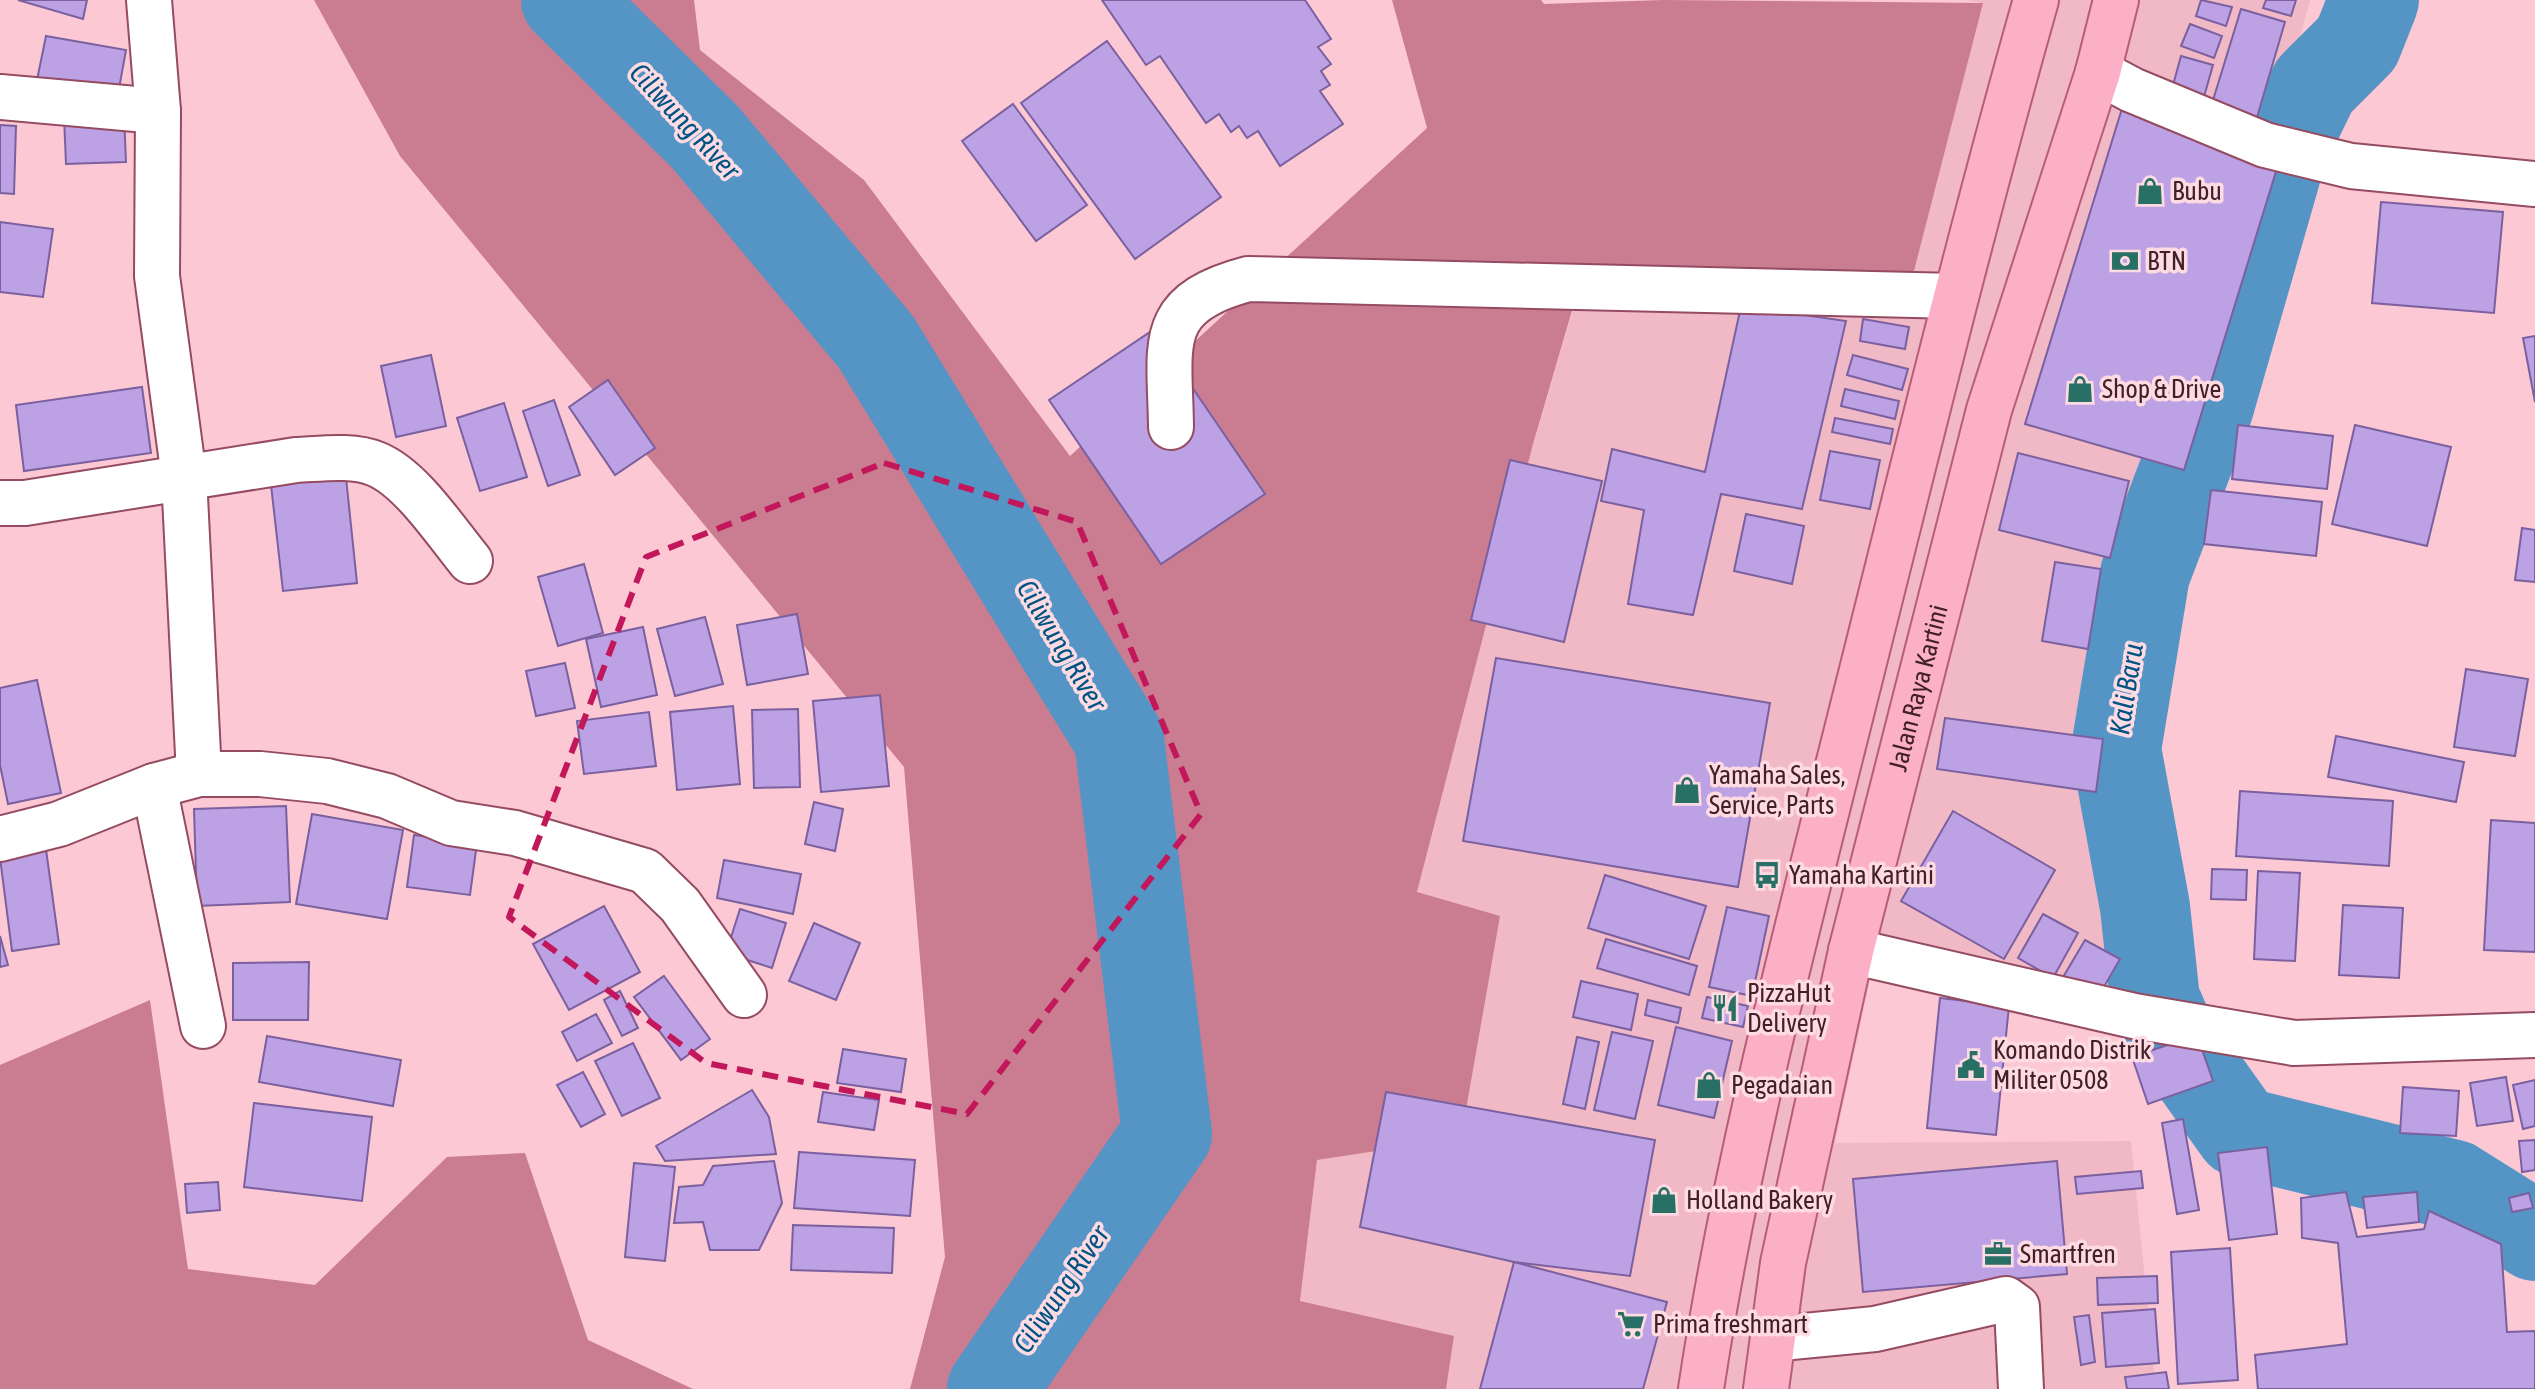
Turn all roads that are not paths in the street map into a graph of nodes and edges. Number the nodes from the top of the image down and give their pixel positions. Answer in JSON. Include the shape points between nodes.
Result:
{"nodes":[{"id":1,"x":149,"y":0,"type":"edge"},
{"id":2,"x":2036,"y":0,"type":"edge"},
{"id":3,"x":2116,"y":0,"type":"edge"},
{"id":4,"x":2098,"y":72,"type":"junction"},
{"id":5,"x":0,"y":97,"type":"edge"},
{"id":6,"x":158,"y":111,"type":"junction"},
{"id":7,"x":2535,"y":184,"type":"edge"},
{"id":8,"x":1956,"y":296,"type":"junction"},
{"id":9,"x":1171,"y":427,"type":"dead end"},
{"id":10,"x":184,"y":477,"type":"junction"},
{"id":11,"x":0,"y":503,"type":"edge"},
{"id":12,"x":470,"y":561,"type":"dead end"},
{"id":13,"x":199,"y":774,"type":"junction"},
{"id":14,"x":154,"y":786,"type":"junction"},
{"id":15,"x":0,"y":839,"type":"edge"},
{"id":16,"x":1851,"y":951,"type":"junction"},
{"id":17,"x":744,"y":995,"type":"dead end"},
{"id":18,"x":203,"y":1026,"type":"dead end"},
{"id":19,"x":2535,"y":1035,"type":"edge"},
{"id":20,"x":1773,"y":1339,"type":"junction"},
{"id":21,"x":1701,"y":1389,"type":"edge"},
{"id":22,"x":1766,"y":1389,"type":"edge"},
{"id":23,"x":2021,"y":1389,"type":"edge"}],
"edges":[{"from":1,"to":6,"type":"street"},
{"from":2,"to":8,"type":"main road"},
{"from":3,"to":4,"type":"main road","name":"Jalan Raya Kartini"},
{"from":4,"to":7,"type":"street","via":[[2265,145],[2351,166]]},
{"from":4,"to":16,"type":"main road","name":"Jalan Raya Kartini","via":[[1989,410]]},
{"from":5,"to":6,"type":"street"},
{"from":6,"to":10,"type":"street","via":[[157,276]]},
{"from":8,"to":9,"type":"street","via":[[1248,279],[1218,287],[1177,318],[1170,342]]},
{"from":8,"to":21,"type":"main road","via":[[1784,978],[1724,1252]]},
{"from":10,"to":11,"type":"street"},
{"from":10,"to":12,"type":"street","via":[[296,460],[338,458],[376,464],[413,491]]},
{"from":10,"to":13,"type":"street"},
{"from":13,"to":14,"type":"street"},
{"from":13,"to":17,"type":"street","via":[[327,781],[387,796],[451,823],[515,833],[645,871],[680,905]]},
{"from":14,"to":15,"type":"street","via":[[59,824]]},
{"from":14,"to":18,"type":"street"},
{"from":16,"to":19,"type":"street","via":[[2134,1016],[2294,1043]]},
{"from":16,"to":20,"type":"main road","name":"Jalan Raya Kartini","via":[[1783,1263]]},
{"from":20,"to":22,"type":"main road","name":"Jalan Raya Kartini"},
{"from":20,"to":23,"type":"street","via":[[1875,1329],[2006,1299],[2017,1307]]}]}
